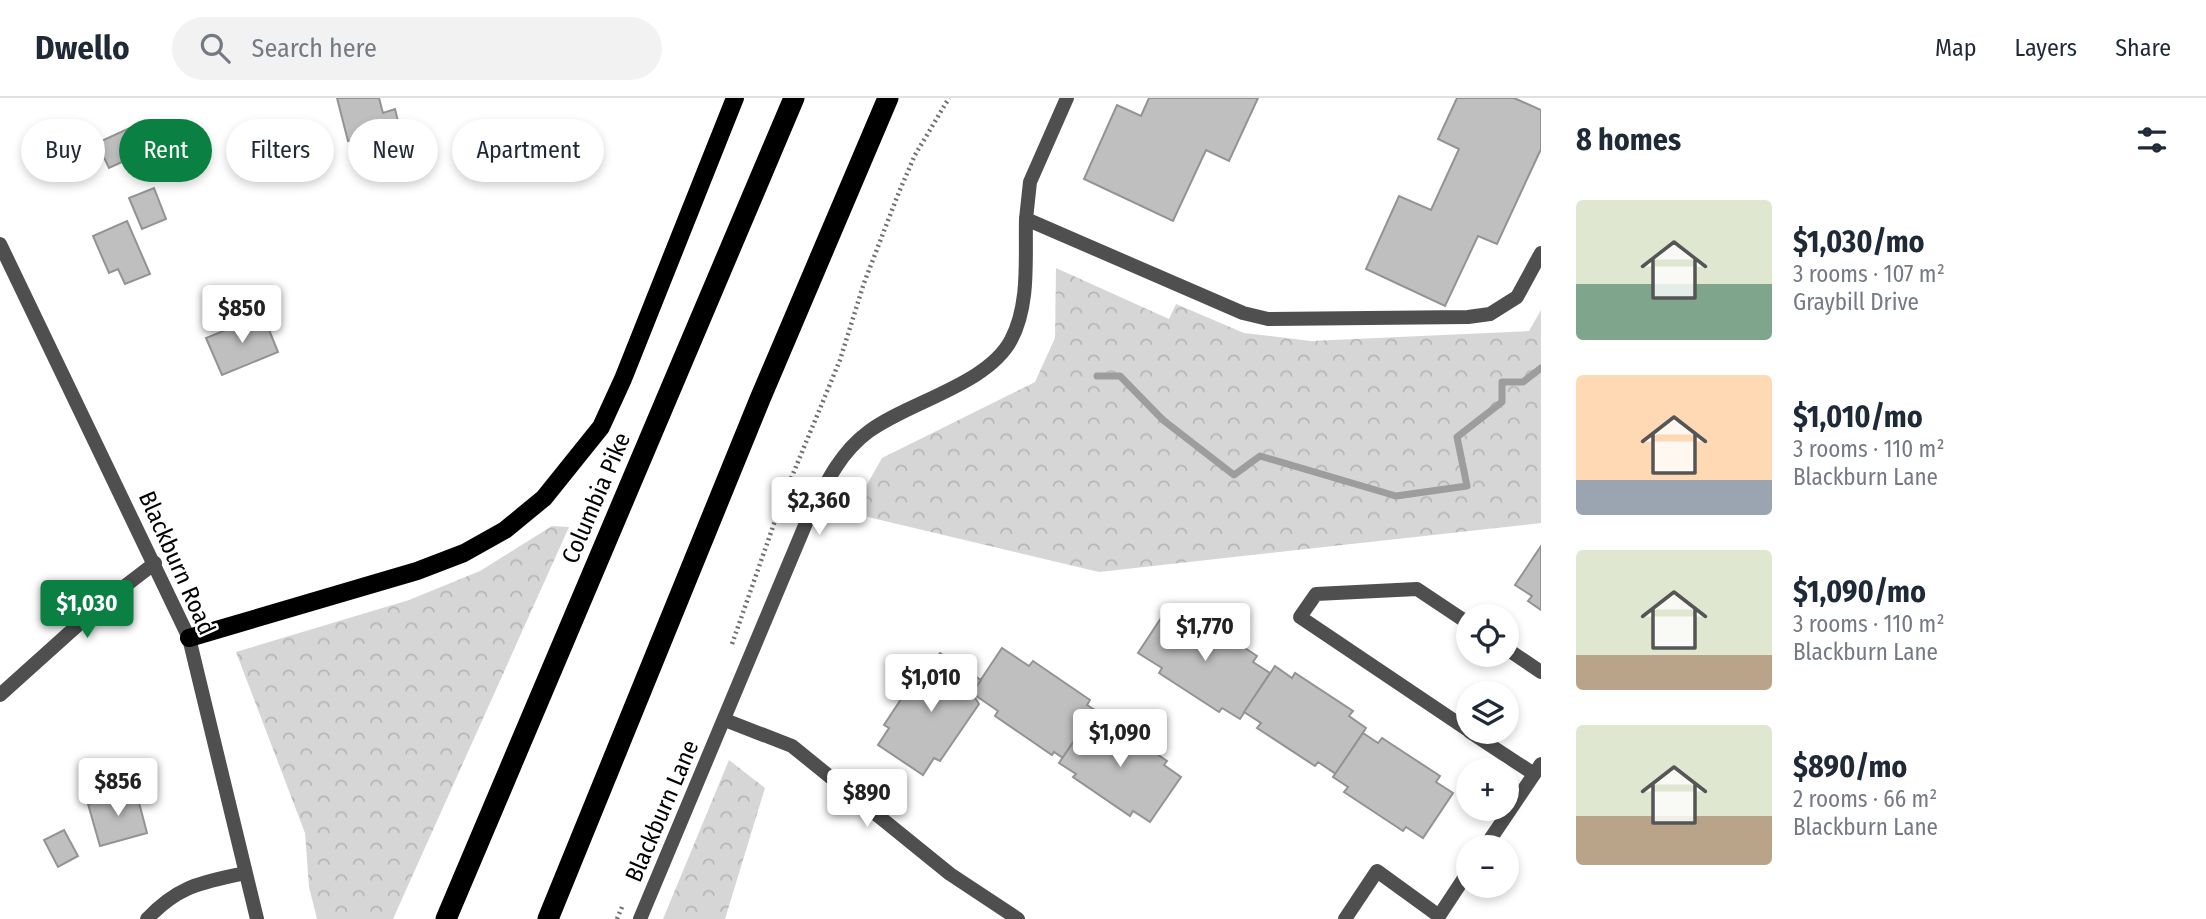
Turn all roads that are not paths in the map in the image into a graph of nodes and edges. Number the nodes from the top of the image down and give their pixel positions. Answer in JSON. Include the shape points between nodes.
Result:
{"nodes":[{"id":1,"x":735,"y":98,"type":"edge"},
{"id":2,"x":785,"y":98,"type":"edge"},
{"id":3,"x":794,"y":98,"type":"edge"},
{"id":4,"x":888,"y":98,"type":"edge"},
{"id":5,"x":1067,"y":98,"type":"edge"},
{"id":6,"x":1026,"y":219,"type":"junction"},
{"id":7,"x":740,"y":226,"type":"junction"},
{"id":8,"x":0,"y":244,"type":"edge"},
{"id":9,"x":1541,"y":253,"type":"edge"},
{"id":10,"x":155,"y":563,"type":"junction"},
{"id":11,"x":1456,"y":615,"type":"edge"},
{"id":12,"x":189,"y":638,"type":"junction"},
{"id":13,"x":1519,"y":657,"type":"edge"},
{"id":14,"x":1541,"y":672,"type":"edge"},
{"id":15,"x":0,"y":695,"type":"edge"},
{"id":16,"x":725,"y":720,"type":"junction"},
{"id":17,"x":1456,"y":722,"type":"edge"},
{"id":18,"x":1493,"y":744,"type":"edge"},
{"id":19,"x":1538,"y":769,"type":"edge"},
{"id":20,"x":1493,"y":835,"type":"edge"},
{"id":21,"x":245,"y":873,"type":"junction"},
{"id":22,"x":1456,"y":890,"type":"edge"},
{"id":23,"x":147,"y":919,"type":"edge"},
{"id":24,"x":257,"y":919,"type":"edge"},
{"id":25,"x":446,"y":919,"type":"edge"},
{"id":26,"x":548,"y":919,"type":"edge"},
{"id":27,"x":640,"y":919,"type":"edge"},
{"id":28,"x":1018,"y":919,"type":"edge"},
{"id":29,"x":1345,"y":919,"type":"edge"}],
"edges":[{"from":1,"to":12,"type":"main road","via":[[601,427],[544,498],[505,530],[464,553]]},
{"from":2,"to":7,"type":"highway"},
{"from":3,"to":7,"type":"highway","name":"Columbia Pike"},
{"from":4,"to":26,"type":"highway"},
{"from":5,"to":6,"type":"street","name":"Blackburn Lane","via":[[1030,182]]},
{"from":6,"to":9,"type":"street","via":[[1243,313],[1288,320],[1490,314],[1517,297]]},
{"from":6,"to":16,"type":"street","name":"Blackburn Lane","via":[[1024,300],[1010,343],[967,380],[891,417],[849,448],[806,523]]},
{"from":7,"to":25,"type":"highway","name":"Columbia Pike"},
{"from":8,"to":10,"type":"street","name":"Blackburn Road"},
{"from":10,"to":12,"type":"street","name":"Blackburn Road"},
{"from":10,"to":15,"type":"street","via":[[99,606]]},
{"from":11,"to":17,"type":"street","via":[[1417,589],[1316,594],[1300,617]]},
{"from":12,"to":21,"type":"street","name":"Blackburn Road"},
{"from":13,"to":14,"type":"street"},
{"from":16,"to":27,"type":"street","name":"Blackburn Lane"},
{"from":16,"to":28,"type":"street","name":"Blackburn Lane","via":[[792,746],[950,874]]},
{"from":18,"to":19,"type":"street"},
{"from":19,"to":20,"type":"street"},
{"from":21,"to":23,"type":"street","via":[[188,886],[167,898]]},
{"from":21,"to":24,"type":"street","name":"Blackburn Road"},
{"from":22,"to":29,"type":"street","via":[[1439,916],[1377,871]]}]}
